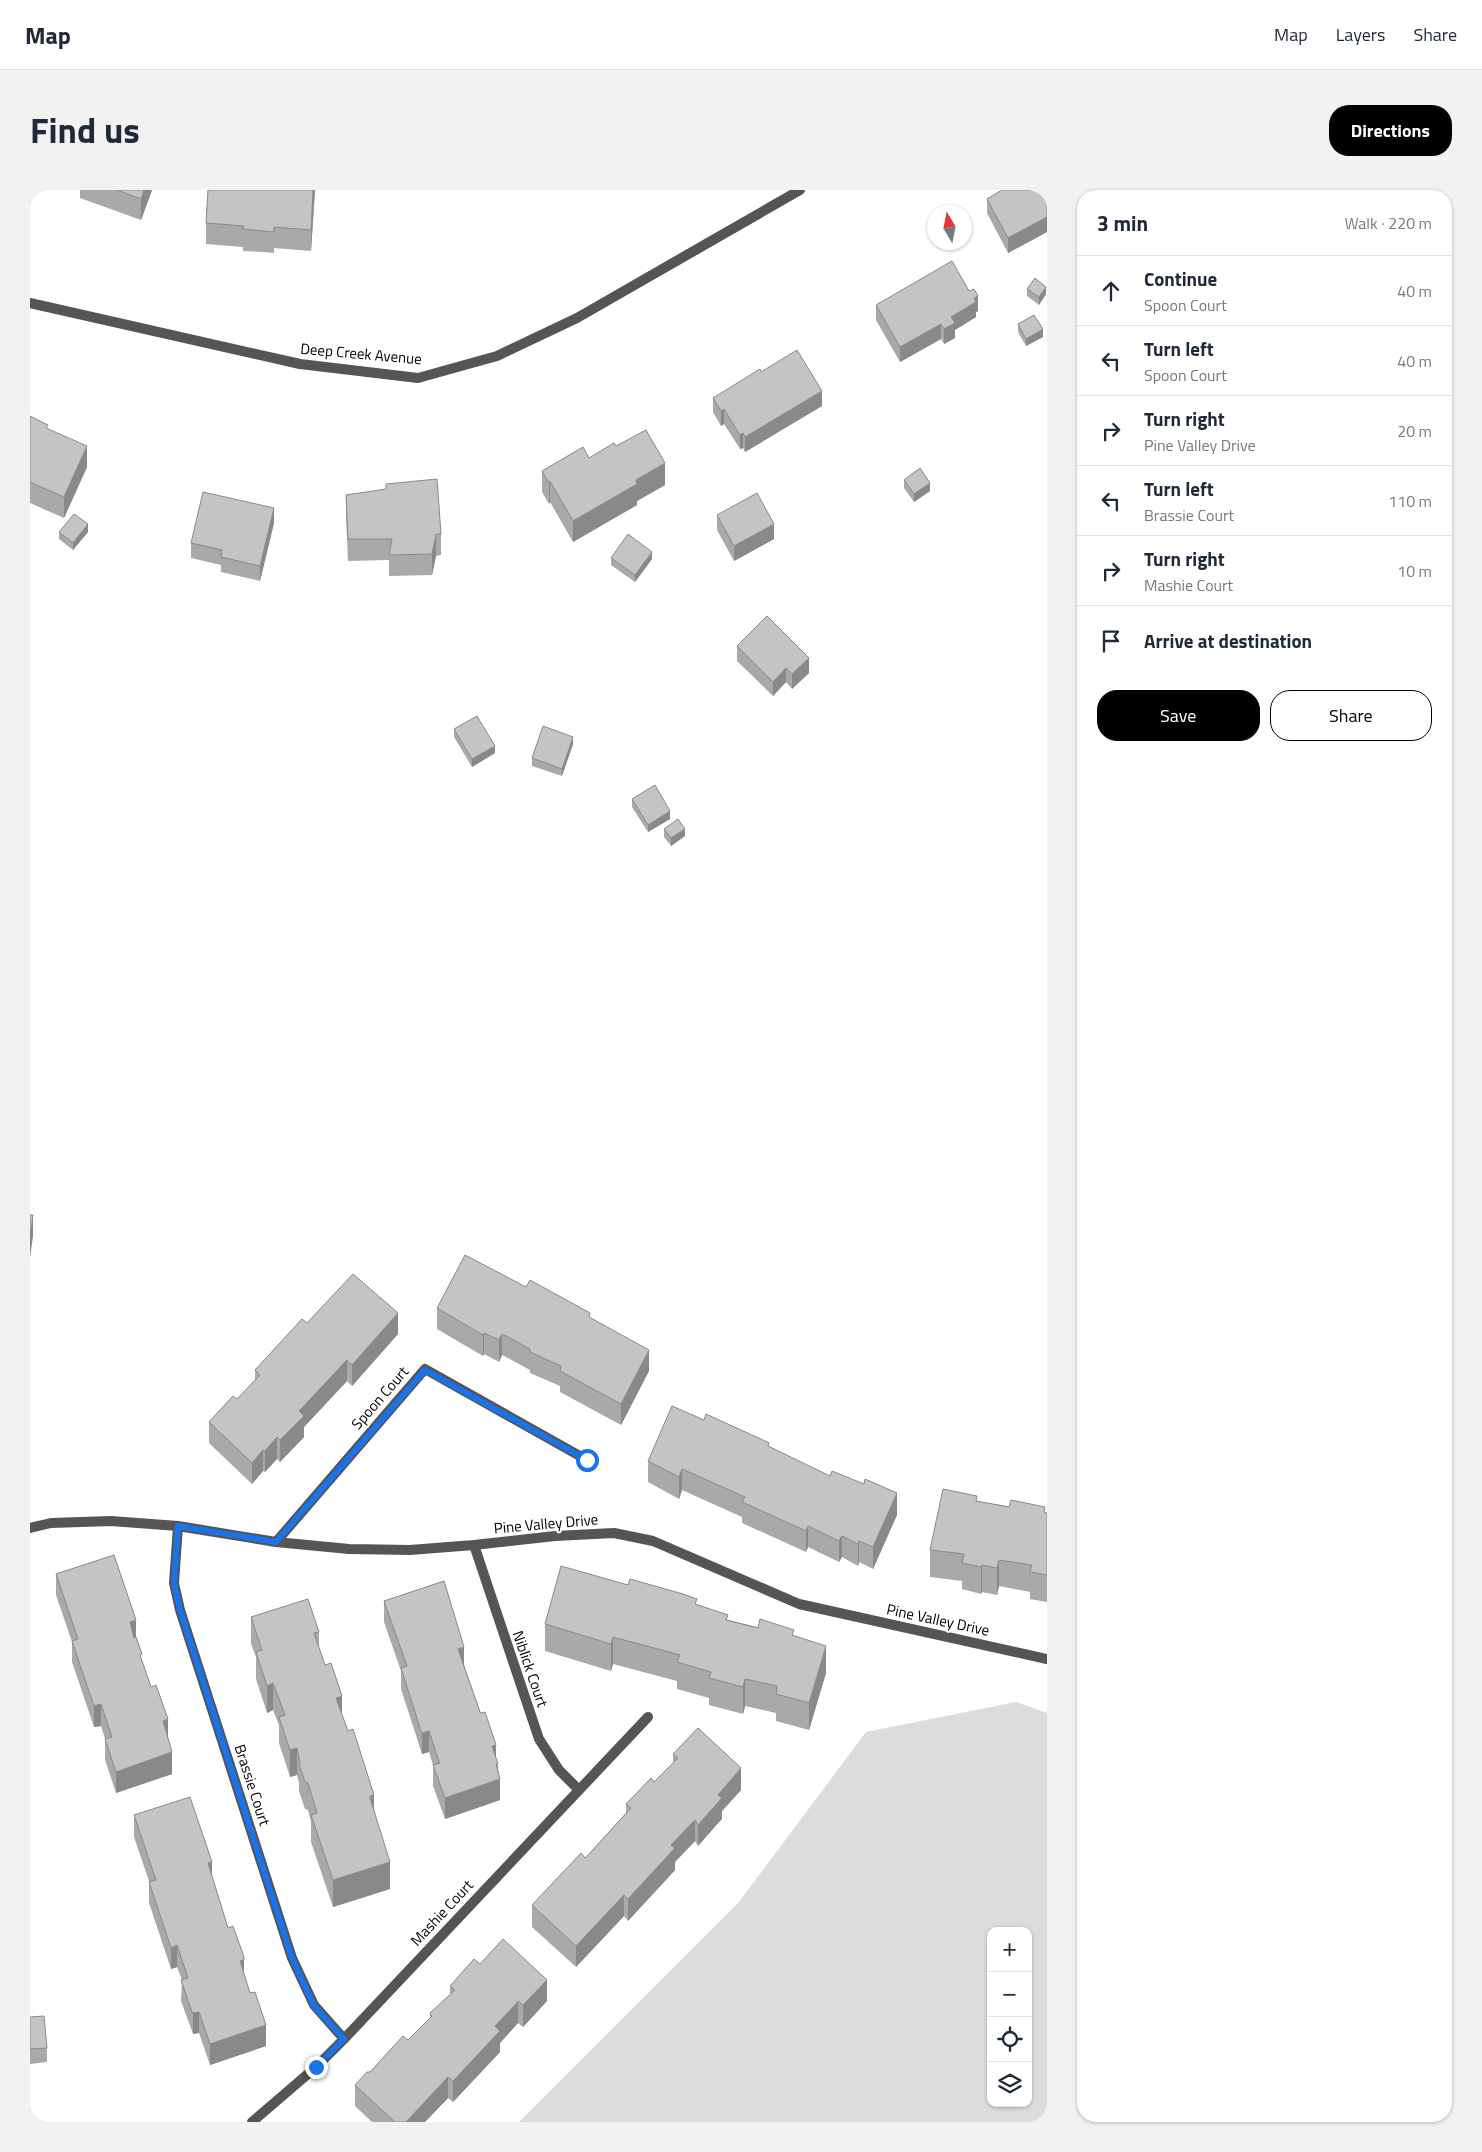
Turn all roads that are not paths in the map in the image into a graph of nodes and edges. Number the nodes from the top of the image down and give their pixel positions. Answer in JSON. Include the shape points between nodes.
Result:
{"nodes":[{"id":1,"x":800,"y":190,"type":"edge"},
{"id":2,"x":30,"y":304,"type":"edge"},
{"id":3,"x":587,"y":1460,"type":"dead end"},
{"id":4,"x":178,"y":1526,"type":"junction"},
{"id":5,"x":30,"y":1528,"type":"edge"},
{"id":6,"x":276,"y":1542,"type":"junction"},
{"id":7,"x":474,"y":1545,"type":"junction"},
{"id":8,"x":1047,"y":1659,"type":"edge"},
{"id":9,"x":648,"y":1717,"type":"dead end"},
{"id":10,"x":579,"y":1790,"type":"junction"},
{"id":11,"x":344,"y":2039,"type":"junction"},
{"id":12,"x":252,"y":2122,"type":"edge"}],
"edges":[{"from":1,"to":2,"type":"street","name":"Deep Creek Avenue","via":[[577,318],[497,356],[418,378],[300,364]]},
{"from":3,"to":6,"type":"street","name":"Spoon Court","via":[[425,1370]]},
{"from":4,"to":5,"type":"street","name":"Pine Valley Drive","via":[[112,1521],[51,1523]]},
{"from":4,"to":6,"type":"street","name":"Pine Valley Drive"},
{"from":4,"to":11,"type":"street","name":"Brassie Court","via":[[174,1583],[180,1610],[292,1958],[314,2006]]},
{"from":6,"to":7,"type":"street","name":"Pine Valley Drive","via":[[349,1549],[410,1550]]},
{"from":7,"to":8,"type":"street","name":"Pine Valley Drive","via":[[614,1533],[653,1542],[799,1604]]},
{"from":7,"to":10,"type":"street","name":"Niblick Court","via":[[539,1739],[559,1770]]},
{"from":9,"to":10,"type":"street","name":"Mashie Court"},
{"from":10,"to":11,"type":"street","name":"Mashie Court"},
{"from":11,"to":12,"type":"street","name":"Mashie Court"}]}
